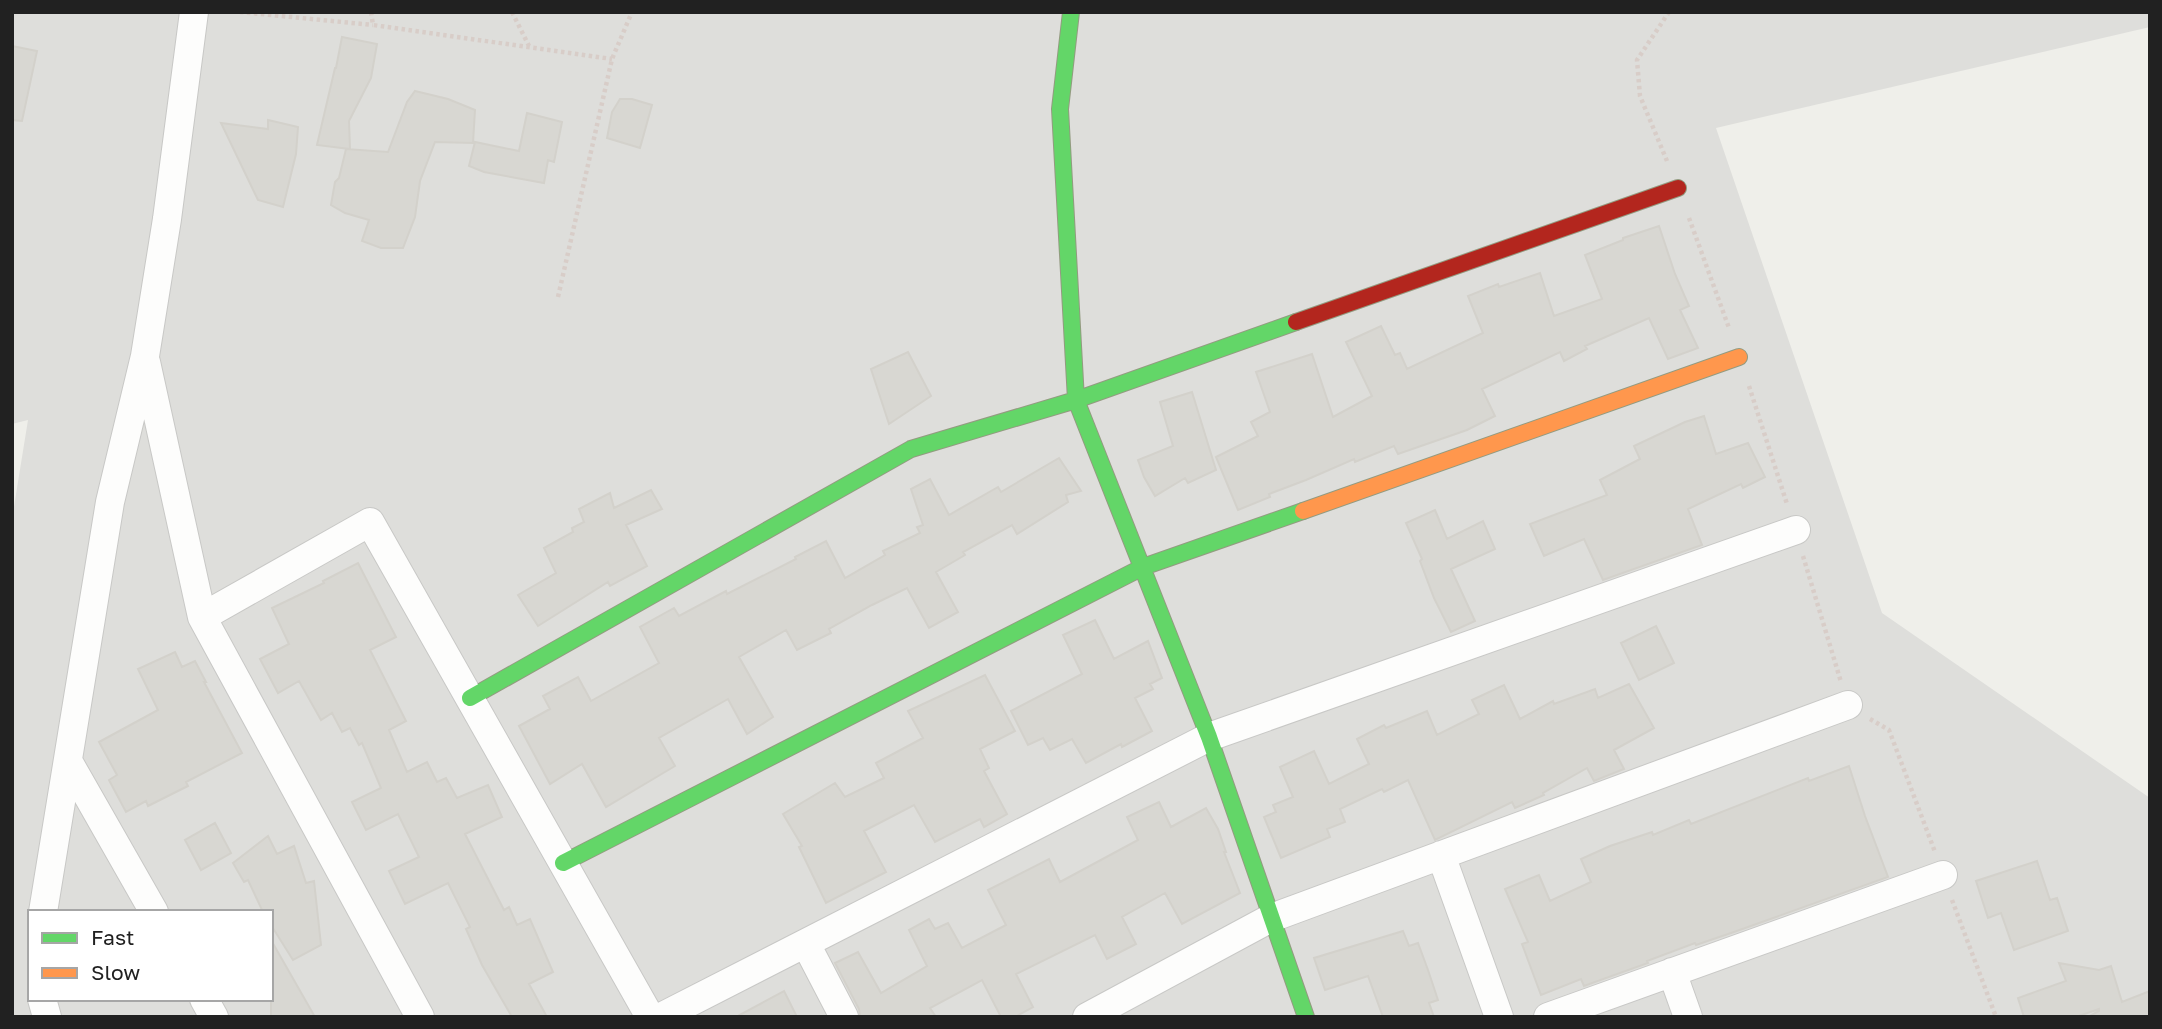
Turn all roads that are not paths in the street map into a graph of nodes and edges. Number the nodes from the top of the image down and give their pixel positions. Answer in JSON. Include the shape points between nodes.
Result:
{"nodes":[{"id":1,"x":194,"y":12,"type":"edge"},
{"id":2,"x":1071,"y":12,"type":"edge"},
{"id":3,"x":1678,"y":188,"type":"dead end"},
{"id":4,"x":145,"y":356,"type":"junction"},
{"id":5,"x":1739,"y":357,"type":"dead end"},
{"id":6,"x":1076,"y":400,"type":"junction"},
{"id":7,"x":1796,"y":530,"type":"dead end"},
{"id":8,"x":1143,"y":567,"type":"junction"},
{"id":9,"x":202,"y":617,"type":"junction"},
{"id":10,"x":470,"y":698,"type":"junction"},
{"id":11,"x":1848,"y":705,"type":"dead end"},
{"id":12,"x":1209,"y":737,"type":"junction"},
{"id":13,"x":68,"y":761,"type":"junction"},
{"id":14,"x":1441,"y":855,"type":"junction"},
{"id":15,"x":563,"y":863,"type":"junction"},
{"id":16,"x":1943,"y":875,"type":"dead end"},
{"id":17,"x":43,"y":910,"type":"edge"},
{"id":18,"x":153,"y":910,"type":"edge"},
{"id":19,"x":1271,"y":918,"type":"junction"},
{"id":20,"x":806,"y":944,"type":"junction"},
{"id":21,"x":1672,"y":972,"type":"junction"},
{"id":22,"x":205,"y":1001,"type":"edge"},
{"id":23,"x":1104,"y":1013,"type":"edge"},
{"id":24,"x":214,"y":1017,"type":"edge"},
{"id":25,"x":420,"y":1017,"type":"edge"},
{"id":26,"x":650,"y":1017,"type":"edge"},
{"id":27,"x":661,"y":1017,"type":"edge"},
{"id":28,"x":844,"y":1017,"type":"edge"},
{"id":29,"x":1306,"y":1017,"type":"edge"},
{"id":30,"x":1499,"y":1017,"type":"edge"},
{"id":31,"x":1548,"y":1017,"type":"edge"},
{"id":32,"x":1688,"y":1017,"type":"edge"}],
"edges":[{"from":1,"to":4,"type":"street"},
{"from":2,"to":6,"type":"street","via":[[1060,109]]},
{"from":3,"to":6,"type":"street"},
{"from":4,"to":9,"type":"street"},
{"from":4,"to":13,"type":"street","via":[[110,502]]},
{"from":5,"to":8,"type":"street"},
{"from":6,"to":8,"type":"street"},
{"from":6,"to":10,"type":"street","via":[[911,449]]},
{"from":7,"to":12,"type":"street"},
{"from":8,"to":12,"type":"street"},
{"from":8,"to":15,"type":"street"},
{"from":9,"to":10,"type":"street","via":[[370,522]]},
{"from":9,"to":25,"type":"street"},
{"from":10,"to":15,"type":"street"},
{"from":11,"to":14,"type":"street"},
{"from":12,"to":19,"type":"street"},
{"from":12,"to":20,"type":"street"},
{"from":13,"to":17,"type":"street"},
{"from":13,"to":18,"type":"street"},
{"from":14,"to":19,"type":"street"},
{"from":14,"to":30,"type":"street"},
{"from":15,"to":26,"type":"street"},
{"from":16,"to":21,"type":"street"},
{"from":19,"to":23,"type":"street"},
{"from":19,"to":29,"type":"street"},
{"from":20,"to":27,"type":"street"},
{"from":20,"to":28,"type":"street"},
{"from":21,"to":31,"type":"street"},
{"from":21,"to":32,"type":"street"},
{"from":22,"to":24,"type":"street"}]}
